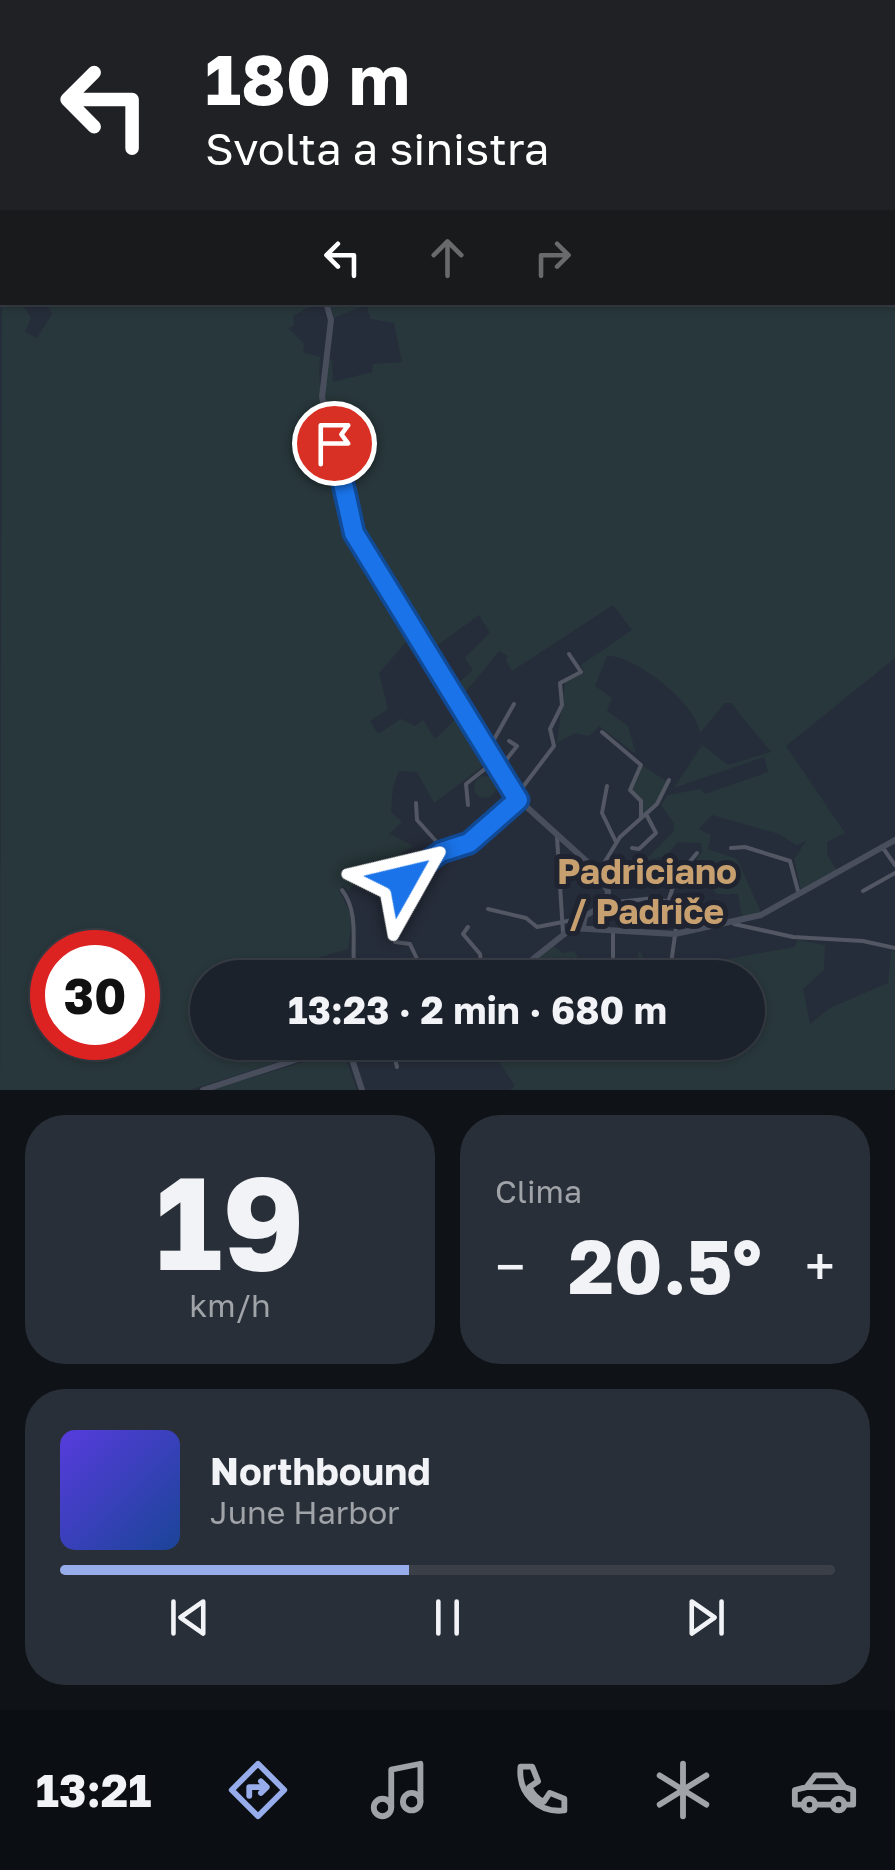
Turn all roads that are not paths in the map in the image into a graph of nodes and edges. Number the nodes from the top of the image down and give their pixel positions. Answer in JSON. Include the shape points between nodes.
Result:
{"nodes":[{"id":1,"x":327,"y":305,"type":"edge"},
{"id":2,"x":569,"y":654,"type":"dead end"},
{"id":3,"x":514,"y":704,"type":"dead end"},
{"id":4,"x":602,"y":732,"type":"dead end"},
{"id":5,"x":509,"y":741,"type":"dead end"},
{"id":6,"x":488,"y":750,"type":"junction"},
{"id":7,"x":497,"y":765,"type":"junction"},
{"id":8,"x":669,"y":780,"type":"dead end"},
{"id":9,"x":607,"y":786,"type":"dead end"},
{"id":10,"x":517,"y":798,"type":"junction"},
{"id":11,"x":416,"y":803,"type":"dead end"},
{"id":12,"x":468,"y":805,"type":"dead end"},
{"id":13,"x":644,"y":815,"type":"junction"},
{"id":14,"x":557,"y":837,"type":"junction"},
{"id":15,"x":895,"y":840,"type":"edge"},
{"id":16,"x":616,"y":842,"type":"junction"},
{"id":17,"x":632,"y":848,"type":"dead end"},
{"id":18,"x":731,"y":848,"type":"dead end"},
{"id":19,"x":883,"y":848,"type":"junction"},
{"id":20,"x":444,"y":850,"type":"junction"},
{"id":21,"x":697,"y":853,"type":"dead end"},
{"id":22,"x":895,"y":865,"type":"edge"},
{"id":23,"x":598,"y":873,"type":"junction"},
{"id":24,"x":895,"y":874,"type":"edge"},
{"id":25,"x":403,"y":880,"type":"dead end"},
{"id":26,"x":342,"y":890,"type":"dead end"},
{"id":27,"x":863,"y":891,"type":"dead end"},
{"id":28,"x":800,"y":896,"type":"junction"},
{"id":29,"x":668,"y":902,"type":"junction"},
{"id":30,"x":607,"y":904,"type":"junction"},
{"id":31,"x":488,"y":909,"type":"dead end"},
{"id":32,"x":583,"y":922,"type":"junction"},
{"id":33,"x":730,"y":922,"type":"junction"},
{"id":34,"x":468,"y":927,"type":"dead end"},
{"id":35,"x":562,"y":929,"type":"junction"},
{"id":36,"x":613,"y":930,"type":"junction"},
{"id":37,"x":675,"y":934,"type":"junction"},
{"id":38,"x":395,"y":942,"type":"dead end"},
{"id":39,"x":895,"y":948,"type":"edge"},
{"id":40,"x":353,"y":960,"type":"edge"},
{"id":41,"x":418,"y":960,"type":"edge"},
{"id":42,"x":481,"y":960,"type":"edge"},
{"id":43,"x":528,"y":960,"type":"edge"},
{"id":44,"x":614,"y":960,"type":"edge"},
{"id":45,"x":671,"y":960,"type":"edge"},
{"id":46,"x":296,"y":1060,"type":"edge"},
{"id":47,"x":348,"y":1060,"type":"edge"},
{"id":48,"x":353,"y":1060,"type":"edge"},
{"id":49,"x":395,"y":1060,"type":"edge"},
{"id":50,"x":396,"y":1066,"type":"dead end"},
{"id":51,"x":354,"y":1067,"type":"junction"},
{"id":52,"x":202,"y":1090,"type":"edge"},
{"id":53,"x":362,"y":1090,"type":"edge"}],
"edges":[{"from":1,"to":6,"type":"street","via":[[322,397],[351,528]]},
{"from":2,"to":10,"type":"street","via":[[581,672],[560,683],[562,705],[550,729],[554,746]]},
{"from":3,"to":6,"type":"street"},
{"from":4,"to":13,"type":"street","via":[[641,764],[630,790]]},
{"from":5,"to":7,"type":"street","via":[[517,746]]},
{"from":6,"to":7,"type":"street"},
{"from":7,"to":10,"type":"street"},
{"from":7,"to":12,"type":"street","via":[[466,784]]},
{"from":8,"to":13,"type":"street"},
{"from":9,"to":16,"type":"street","via":[[602,813]]},
{"from":10,"to":14,"type":"street"},
{"from":10,"to":20,"type":"street","via":[[466,845]]},
{"from":11,"to":20,"type":"street","via":[[417,820]]},
{"from":13,"to":16,"type":"street"},
{"from":13,"to":17,"type":"street","via":[[656,833]]},
{"from":14,"to":23,"type":"street"},
{"from":14,"to":35,"type":"street"},
{"from":15,"to":19,"type":"street"},
{"from":16,"to":23,"type":"street"},
{"from":18,"to":28,"type":"street","via":[[790,861]]},
{"from":19,"to":22,"type":"street"},
{"from":19,"to":28,"type":"street"},
{"from":20,"to":25,"type":"street"},
{"from":21,"to":29,"type":"street","via":[[676,878]]},
{"from":23,"to":30,"type":"street"},
{"from":24,"to":27,"type":"street"},
{"from":26,"to":40,"type":"street","via":[[354,917]]},
{"from":28,"to":33,"type":"street"},
{"from":29,"to":30,"type":"street"},
{"from":29,"to":37,"type":"street"},
{"from":30,"to":32,"type":"street"},
{"from":31,"to":35,"type":"street"},
{"from":32,"to":35,"type":"street"},
{"from":32,"to":36,"type":"street"},
{"from":33,"to":37,"type":"street"},
{"from":33,"to":39,"type":"street","via":[[793,937]]},
{"from":34,"to":42,"type":"street","via":[[463,934]]},
{"from":35,"to":43,"type":"street"},
{"from":36,"to":37,"type":"street"},
{"from":36,"to":44,"type":"street"},
{"from":37,"to":45,"type":"street"},
{"from":38,"to":41,"type":"street","via":[[410,944]]},
{"from":46,"to":52,"type":"street"},
{"from":47,"to":51,"type":"street"},
{"from":48,"to":51,"type":"street"},
{"from":49,"to":50,"type":"street"},
{"from":51,"to":53,"type":"street"}]}
